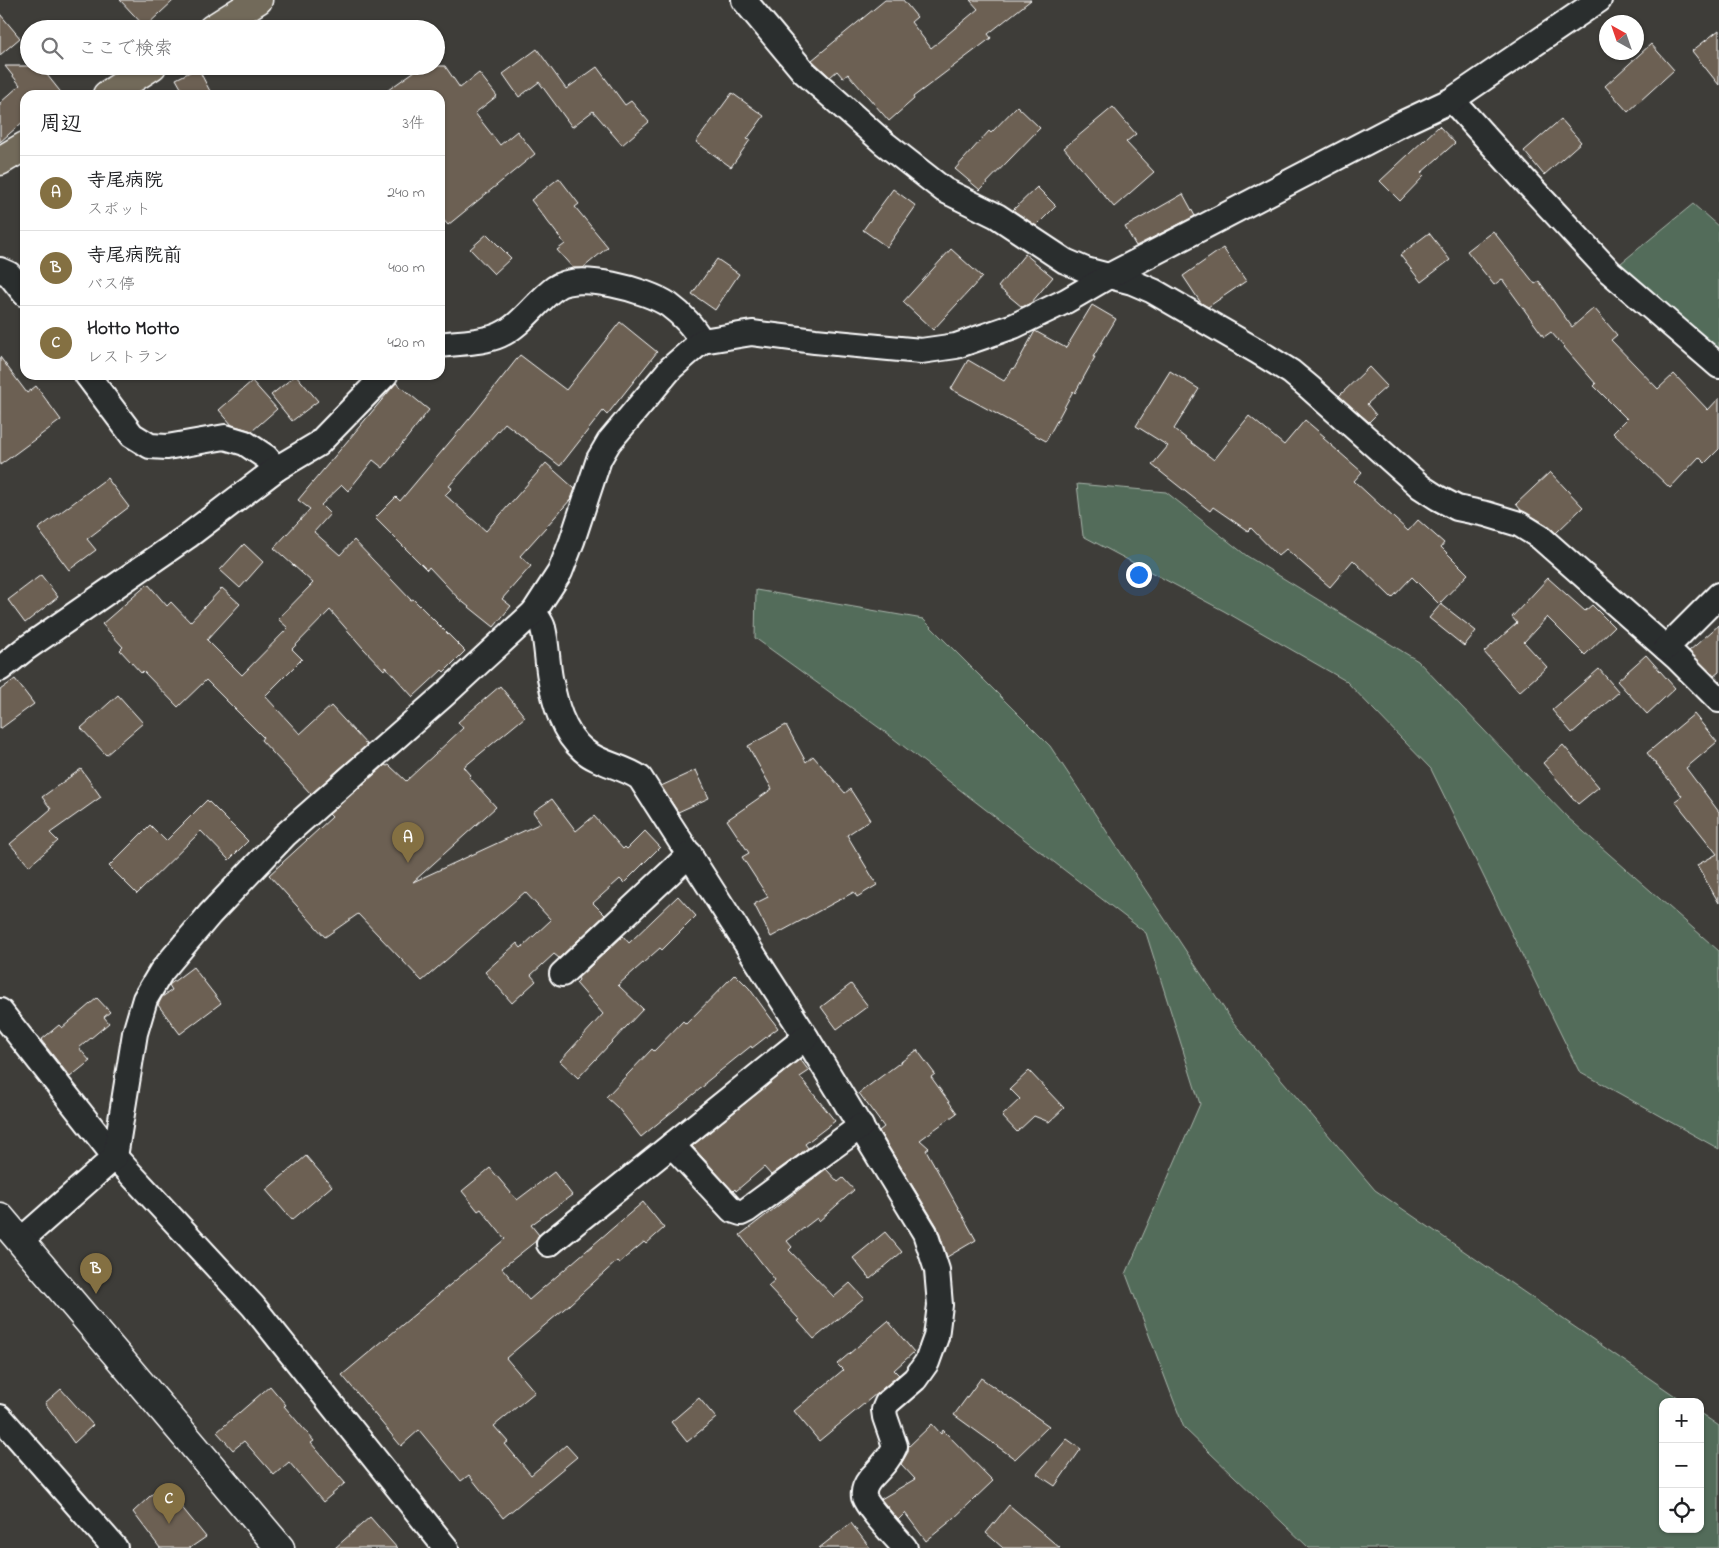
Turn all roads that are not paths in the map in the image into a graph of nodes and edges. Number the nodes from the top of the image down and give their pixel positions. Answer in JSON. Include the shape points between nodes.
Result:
{"nodes":[{"id":1,"x":258,"y":0,"type":"edge"},
{"id":2,"x":744,"y":0,"type":"edge"},
{"id":3,"x":1600,"y":0,"type":"edge"},
{"id":4,"x":226,"y":20,"type":"edge"},
{"id":5,"x":138,"y":75,"type":"edge"},
{"id":6,"x":115,"y":90,"type":"edge"},
{"id":7,"x":1452,"y":100,"type":"junction"},
{"id":8,"x":20,"y":149,"type":"edge"},
{"id":9,"x":0,"y":161,"type":"edge"},
{"id":10,"x":0,"y":270,"type":"edge"},
{"id":11,"x":1109,"y":276,"type":"junction"},
{"id":12,"x":20,"y":288,"type":"edge"},
{"id":13,"x":702,"y":341,"type":"junction"},
{"id":14,"x":445,"y":344,"type":"edge"},
{"id":15,"x":1719,"y":366,"type":"edge"},
{"id":16,"x":91,"y":380,"type":"edge"},
{"id":17,"x":380,"y":380,"type":"edge"},
{"id":18,"x":276,"y":469,"type":"junction"},
{"id":19,"x":1719,"y":595,"type":"edge"},
{"id":20,"x":534,"y":612,"type":"junction"},
{"id":21,"x":1666,"y":648,"type":"junction"},
{"id":22,"x":0,"y":669,"type":"edge"},
{"id":23,"x":1719,"y":700,"type":"edge"},
{"id":24,"x":690,"y":854,"type":"junction"},
{"id":25,"x":562,"y":974,"type":"dead end"},
{"id":26,"x":0,"y":1011,"type":"edge"},
{"id":27,"x":806,"y":1037,"type":"junction"},
{"id":28,"x":861,"y":1126,"type":"junction"},
{"id":29,"x":672,"y":1145,"type":"junction"},
{"id":30,"x":115,"y":1156,"type":"junction"},
{"id":31,"x":0,"y":1218,"type":"edge"},
{"id":32,"x":20,"y":1241,"type":"junction"},
{"id":33,"x":549,"y":1244,"type":"dead end"},
{"id":34,"x":0,"y":1417,"type":"edge"},
{"id":35,"x":115,"y":1548,"type":"edge"},
{"id":36,"x":280,"y":1548,"type":"edge"},
{"id":37,"x":446,"y":1548,"type":"edge"},
{"id":38,"x":906,"y":1548,"type":"edge"}],
"edges":[{"from":1,"to":4,"type":"main road"},
{"from":2,"to":11,"type":"street","via":[[804,72],[884,143],[944,190],[997,216],[1065,260]]},
{"from":3,"to":7,"type":"street"},
{"from":5,"to":6,"type":"main road"},
{"from":7,"to":11,"type":"street"},
{"from":7,"to":15,"type":"street","via":[[1610,272]]},
{"from":8,"to":9,"type":"main road"},
{"from":10,"to":12,"type":"street","via":[[9,274]]},
{"from":11,"to":13,"type":"street","via":[[1014,326],[956,346],[921,351],[752,334]]},
{"from":11,"to":21,"type":"street","via":[[1152,291],[1291,372],[1421,487],[1438,498],[1457,508],[1519,524],[1540,537]]},
{"from":13,"to":14,"type":"street","via":[[690,323],[667,304],[636,291],[598,282],[570,282],[556,287],[501,335]]},
{"from":13,"to":20,"type":"street","via":[[671,368],[609,442],[599,459],[560,572]]},
{"from":16,"to":18,"type":"street","via":[[132,435],[150,446],[168,447],[225,437],[245,443],[266,456]]},
{"from":17,"to":18,"type":"street","via":[[318,444]]},
{"from":18,"to":22,"type":"street","via":[[188,536]]},
{"from":19,"to":21,"type":"street"},
{"from":20,"to":24,"type":"street","via":[[543,627],[550,678],[569,735],[583,750],[599,760],[640,778]]},
{"from":20,"to":30,"type":"street","via":[[285,835],[210,914],[161,972],[145,999],[135,1033]]},
{"from":21,"to":23,"type":"street"},
{"from":24,"to":25,"type":"street"},
{"from":24,"to":27,"type":"street"},
{"from":26,"to":30,"type":"street"},
{"from":27,"to":28,"type":"street"},
{"from":27,"to":29,"type":"street"},
{"from":28,"to":29,"type":"street","via":[[740,1213],[732,1210]]},
{"from":28,"to":38,"type":"street","via":[[925,1233],[937,1270],[940,1305],[933,1350],[915,1379],[887,1403],[885,1417],[895,1446],[864,1491],[864,1499],[874,1513]]},
{"from":29,"to":33,"type":"street"},
{"from":30,"to":32,"type":"street"},
{"from":30,"to":37,"type":"street","via":[[253,1306]]},
{"from":31,"to":32,"type":"street"},
{"from":32,"to":36,"type":"street"},
{"from":34,"to":35,"type":"street"}]}
